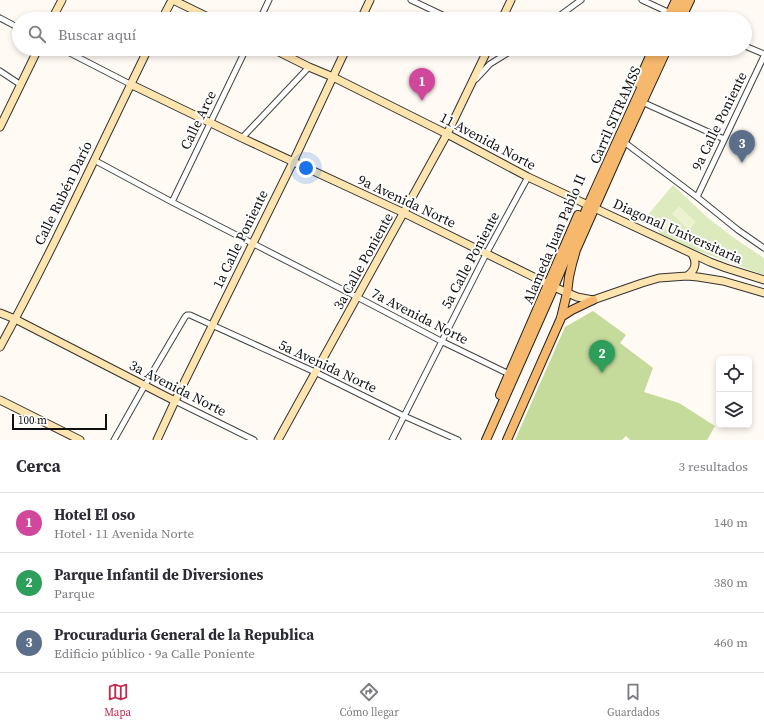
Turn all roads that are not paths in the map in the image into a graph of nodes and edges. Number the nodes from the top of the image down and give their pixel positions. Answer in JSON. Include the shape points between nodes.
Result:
{"nodes":[{"id":1,"x":62,"y":0,"type":"edge"},
{"id":2,"x":172,"y":0,"type":"edge"},
{"id":3,"x":269,"y":0,"type":"edge"},
{"id":4,"x":370,"y":0,"type":"edge"},
{"id":5,"x":411,"y":0,"type":"edge"},
{"id":6,"x":511,"y":0,"type":"edge"},
{"id":7,"x":581,"y":0,"type":"edge"},
{"id":8,"x":642,"y":0,"type":"edge"},
{"id":9,"x":676,"y":0,"type":"edge"},
{"id":10,"x":682,"y":0,"type":"edge"},
{"id":11,"x":690,"y":0,"type":"edge"},
{"id":12,"x":56,"y":12,"type":"edge"},
{"id":13,"x":166,"y":12,"type":"edge"},
{"id":14,"x":197,"y":12,"type":"edge"},
{"id":15,"x":263,"y":12,"type":"edge"},
{"id":16,"x":364,"y":12,"type":"edge"},
{"id":17,"x":436,"y":12,"type":"edge"},
{"id":18,"x":505,"y":12,"type":"edge"},
{"id":19,"x":565,"y":12,"type":"edge"},
{"id":20,"x":665,"y":12,"type":"edge"},
{"id":21,"x":676,"y":12,"type":"edge"},
{"id":22,"x":678,"y":12,"type":"edge"},
{"id":23,"x":681,"y":12,"type":"edge"},
{"id":24,"x":0,"y":18,"type":"edge"},
{"id":25,"x":12,"y":24,"type":"edge"},
{"id":26,"x":752,"y":49,"type":"edge"},
{"id":27,"x":764,"y":55,"type":"edge"},
{"id":28,"x":34,"y":56,"type":"edge"},
{"id":29,"x":76,"y":56,"type":"edge"},
{"id":30,"x":144,"y":56,"type":"edge"},
{"id":31,"x":243,"y":56,"type":"edge"},
{"id":32,"x":287,"y":56,"type":"edge"},
{"id":33,"x":343,"y":56,"type":"edge"},
{"id":34,"x":485,"y":56,"type":"edge"},
{"id":35,"x":503,"y":56,"type":"edge"},
{"id":36,"x":650,"y":56,"type":"edge"},
{"id":37,"x":656,"y":56,"type":"edge"},
{"id":38,"x":664,"y":56,"type":"edge"},
{"id":39,"x":309,"y":67,"type":"junction"},
{"id":40,"x":0,"y":72,"type":"edge"},
{"id":41,"x":333,"y":77,"type":"junction"},
{"id":42,"x":130,"y":84,"type":"junction"},
{"id":43,"x":471,"y":84,"type":"junction"},
{"id":44,"x":20,"y":85,"type":"junction"},
{"id":45,"x":642,"y":102,"type":"junction"},
{"id":46,"x":210,"y":123,"type":"junction"},
{"id":47,"x":0,"y":127,"type":"edge"},
{"id":48,"x":447,"y":134,"type":"junction"},
{"id":49,"x":242,"y":138,"type":"junction"},
{"id":50,"x":724,"y":139,"type":"junction"},
{"id":51,"x":624,"y":142,"type":"junction"},
{"id":52,"x":94,"y":160,"type":"junction"},
{"id":53,"x":293,"y":162,"type":"junction"},
{"id":54,"x":528,"y":178,"type":"junction"},
{"id":55,"x":697,"y":197,"type":"junction"},
{"id":56,"x":172,"y":202,"type":"junction"},
{"id":57,"x":589,"y":206,"type":"junction"},
{"id":58,"x":404,"y":213,"type":"junction"},
{"id":59,"x":253,"y":243,"type":"junction"},
{"id":60,"x":764,"y":248,"type":"edge"},
{"id":61,"x":486,"y":254,"type":"junction"},
{"id":62,"x":692,"y":254,"type":"junction"},
{"id":63,"x":726,"y":268,"type":"junction"},
{"id":64,"x":687,"y":276,"type":"junction"},
{"id":65,"x":764,"y":280,"type":"edge"},
{"id":66,"x":723,"y":281,"type":"junction"},
{"id":67,"x":558,"y":289,"type":"junction"},
{"id":68,"x":764,"y":293,"type":"edge"},
{"id":69,"x":358,"y":297,"type":"junction"},
{"id":70,"x":593,"y":300,"type":"junction"},
{"id":71,"x":0,"y":313,"type":"edge"},
{"id":72,"x":561,"y":317,"type":"junction"},
{"id":73,"x":15,"y":319,"type":"junction"},
{"id":74,"x":212,"y":325,"type":"junction"},
{"id":75,"x":441,"y":341,"type":"junction"},
{"id":76,"x":0,"y":347,"type":"edge"},
{"id":77,"x":315,"y":372,"type":"junction"},
{"id":78,"x":509,"y":374,"type":"junction"},
{"id":79,"x":144,"y":385,"type":"junction"},
{"id":80,"x":0,"y":400,"type":"edge"},
{"id":81,"x":175,"y":401,"type":"junction"},
{"id":82,"x":404,"y":416,"type":"junction"},
{"id":83,"x":80,"y":440,"type":"edge"},
{"id":84,"x":114,"y":440,"type":"edge"},
{"id":85,"x":157,"y":440,"type":"edge"},
{"id":86,"x":254,"y":440,"type":"edge"},
{"id":87,"x":278,"y":440,"type":"edge"},
{"id":88,"x":392,"y":440,"type":"edge"},
{"id":89,"x":458,"y":440,"type":"edge"},
{"id":90,"x":480,"y":440,"type":"edge"},
{"id":91,"x":486,"y":440,"type":"edge"},
{"id":92,"x":502,"y":440,"type":"edge"},
{"id":93,"x":507,"y":440,"type":"edge"}],
"edges":[{"from":1,"to":12,"type":"main road"},
{"from":2,"to":13,"type":"main road"},
{"from":2,"to":14,"type":"main road"},
{"from":3,"to":15,"type":"street"},
{"from":4,"to":16,"type":"main road"},
{"from":5,"to":17,"type":"street"},
{"from":6,"to":18,"type":"main road"},
{"from":7,"to":19,"type":"street"},
{"from":8,"to":20,"type":"street"},
{"from":9,"to":21,"type":"main road"},
{"from":10,"to":22,"type":"main road"},
{"from":11,"to":23,"type":"main road"},
{"from":24,"to":25,"type":"street"},
{"from":26,"to":27,"type":"street"},
{"from":27,"to":50,"type":"street","name":"9a Calle Poniente"},
{"from":28,"to":44,"type":"main road"},
{"from":29,"to":42,"type":"street"},
{"from":30,"to":42,"type":"main road","name":"Calle Rubén Darío"},
{"from":31,"to":46,"type":"street","name":"Calle Arce"},
{"from":32,"to":39,"type":"main road","name":"11 Avenida Norte"},
{"from":33,"to":41,"type":"main road","name":"1a Calle Poniente"},
{"from":34,"to":43,"type":"main road","name":"3a Calle Poniente"},
{"from":35,"to":43,"type":"street","via":[[490,64]]},
{"from":36,"to":57,"type":"main road","name":"Alameda Juan Pablo II"},
{"from":37,"to":57,"type":"main road","name":"Carril SITRAMSS"},
{"from":38,"to":45,"type":"main road","name":"Alameda Juan Pablo II"},
{"from":39,"to":41,"type":"main road","name":"11 Avenida Norte"},
{"from":39,"to":49,"type":"street"},
{"from":40,"to":44,"type":"street"},
{"from":41,"to":48,"type":"main road","name":"11 Avenida Norte"},
{"from":41,"to":53,"type":"main road","name":"1a Calle Poniente"},
{"from":42,"to":46,"type":"main road","name":"9a Avenida Norte"},
{"from":42,"to":52,"type":"main road","name":"Calle Rubén Darío"},
{"from":43,"to":48,"type":"main road","name":"3a Calle Poniente"},
{"from":44,"to":47,"type":"main road"},
{"from":45,"to":50,"type":"street"},
{"from":45,"to":51,"type":"main road","name":"Alameda Juan Pablo II"},
{"from":46,"to":49,"type":"main road","name":"9a Avenida Norte"},
{"from":46,"to":56,"type":"street","name":"Calle Arce"},
{"from":48,"to":54,"type":"main road","name":"11 Avenida Norte"},
{"from":48,"to":58,"type":"main road","name":"3a Calle Poniente"},
{"from":49,"to":53,"type":"main road","name":"9a Avenida Norte"},
{"from":50,"to":55,"type":"street","name":"9a Calle Poniente"},
{"from":51,"to":55,"type":"street"},
{"from":51,"to":57,"type":"main road","name":"Alameda Juan Pablo II"},
{"from":52,"to":56,"type":"street","name":"7a Avenida Norte"},
{"from":52,"to":73,"type":"main road","name":"Calle Rubén Darío"},
{"from":53,"to":58,"type":"main road","name":"9a Avenida Norte"},
{"from":53,"to":59,"type":"main road","name":"1a Calle Poniente"},
{"from":54,"to":57,"type":"main road","name":"11 Avenida Norte"},
{"from":54,"to":61,"type":"street","name":"5a Calle Poniente"},
{"from":55,"to":60,"type":"street"},
{"from":56,"to":59,"type":"street","name":"7a Avenida Norte"},
{"from":57,"to":62,"type":"main road","name":"Diagonal Universitaria"},
{"from":57,"to":67,"type":"main road","name":"Alameda Juan Pablo II"},
{"from":57,"to":67,"type":"main road","name":"Carril SITRAMSS","via":[[567,258]]},
{"from":57,"to":67,"type":"main road","name":"Alameda Juan Pablo II","via":[[569,277]]},
{"from":58,"to":61,"type":"main road","name":"9a Avenida Norte"},
{"from":58,"to":69,"type":"main road","name":"3a Calle Poniente"},
{"from":59,"to":69,"type":"street","name":"7a Avenida Norte"},
{"from":59,"to":74,"type":"main road","name":"1a Calle Poniente"},
{"from":61,"to":67,"type":"main road","name":"9a Avenida Norte"},
{"from":61,"to":75,"type":"street","name":"5a Calle Poniente"},
{"from":62,"to":63,"type":"main road","name":"Diagonal Universitaria"},
{"from":62,"to":64,"type":"main road","via":[[695,266]]},
{"from":63,"to":65,"type":"main road","name":"Diagonal Universitaria"},
{"from":63,"to":66,"type":"main road","via":[[716,273]]},
{"from":64,"to":66,"type":"main road","name":"Diagonal Universitaria"},
{"from":64,"to":70,"type":"main road","name":"Diagonal Universitaria","via":[[659,278]]},
{"from":66,"to":68,"type":"main road","name":"Diagonal Universitaria"},
{"from":67,"to":70,"type":"main road","name":"9a Avenida Norte"},
{"from":67,"to":72,"type":"main road","name":"Alameda Juan Pablo II"},
{"from":67,"to":78,"type":"main road","name":"Alameda Juan Pablo II"},
{"from":67,"to":91,"type":"main road","name":"Carril SITRAMSS"},
{"from":67,"to":92,"type":"main road","name":"Carril SITRAMSS","via":[[558,310],[553,327]]},
{"from":69,"to":75,"type":"street","name":"7a Avenida Norte"},
{"from":69,"to":77,"type":"main road","name":"3a Calle Poniente"},
{"from":70,"to":72,"type":"main road"},
{"from":71,"to":73,"type":"main road","name":"3a Avenida Norte"},
{"from":72,"to":93,"type":"main road","name":"Alameda Juan Pablo II"},
{"from":73,"to":76,"type":"main road","name":"Calle Rubén Darío"},
{"from":73,"to":79,"type":"main road","name":"3a Avenida Norte"},
{"from":74,"to":77,"type":"street","name":"5a Avenida Norte"},
{"from":74,"to":79,"type":"street","name":"5a Avenida Norte","via":[[187,315]]},
{"from":74,"to":81,"type":"main road","name":"1a Calle Poniente"},
{"from":75,"to":78,"type":"street","name":"7a Avenida Norte"},
{"from":75,"to":82,"type":"street","name":"5a Calle Poniente"},
{"from":77,"to":82,"type":"street","name":"5a Avenida Norte"},
{"from":77,"to":87,"type":"main road","name":"3a Calle Poniente"},
{"from":78,"to":90,"type":"main road","name":"Alameda Juan Pablo II"},
{"from":79,"to":81,"type":"main road","name":"3a Avenida Norte"},
{"from":79,"to":84,"type":"street"},
{"from":80,"to":83,"type":"main road"},
{"from":81,"to":85,"type":"main road","name":"1a Calle Poniente"},
{"from":81,"to":86,"type":"street","name":"3a Avenida Norte"},
{"from":82,"to":88,"type":"street","name":"5a Calle Poniente"},
{"from":82,"to":89,"type":"street","name":"5a Avenida Norte"}]}
